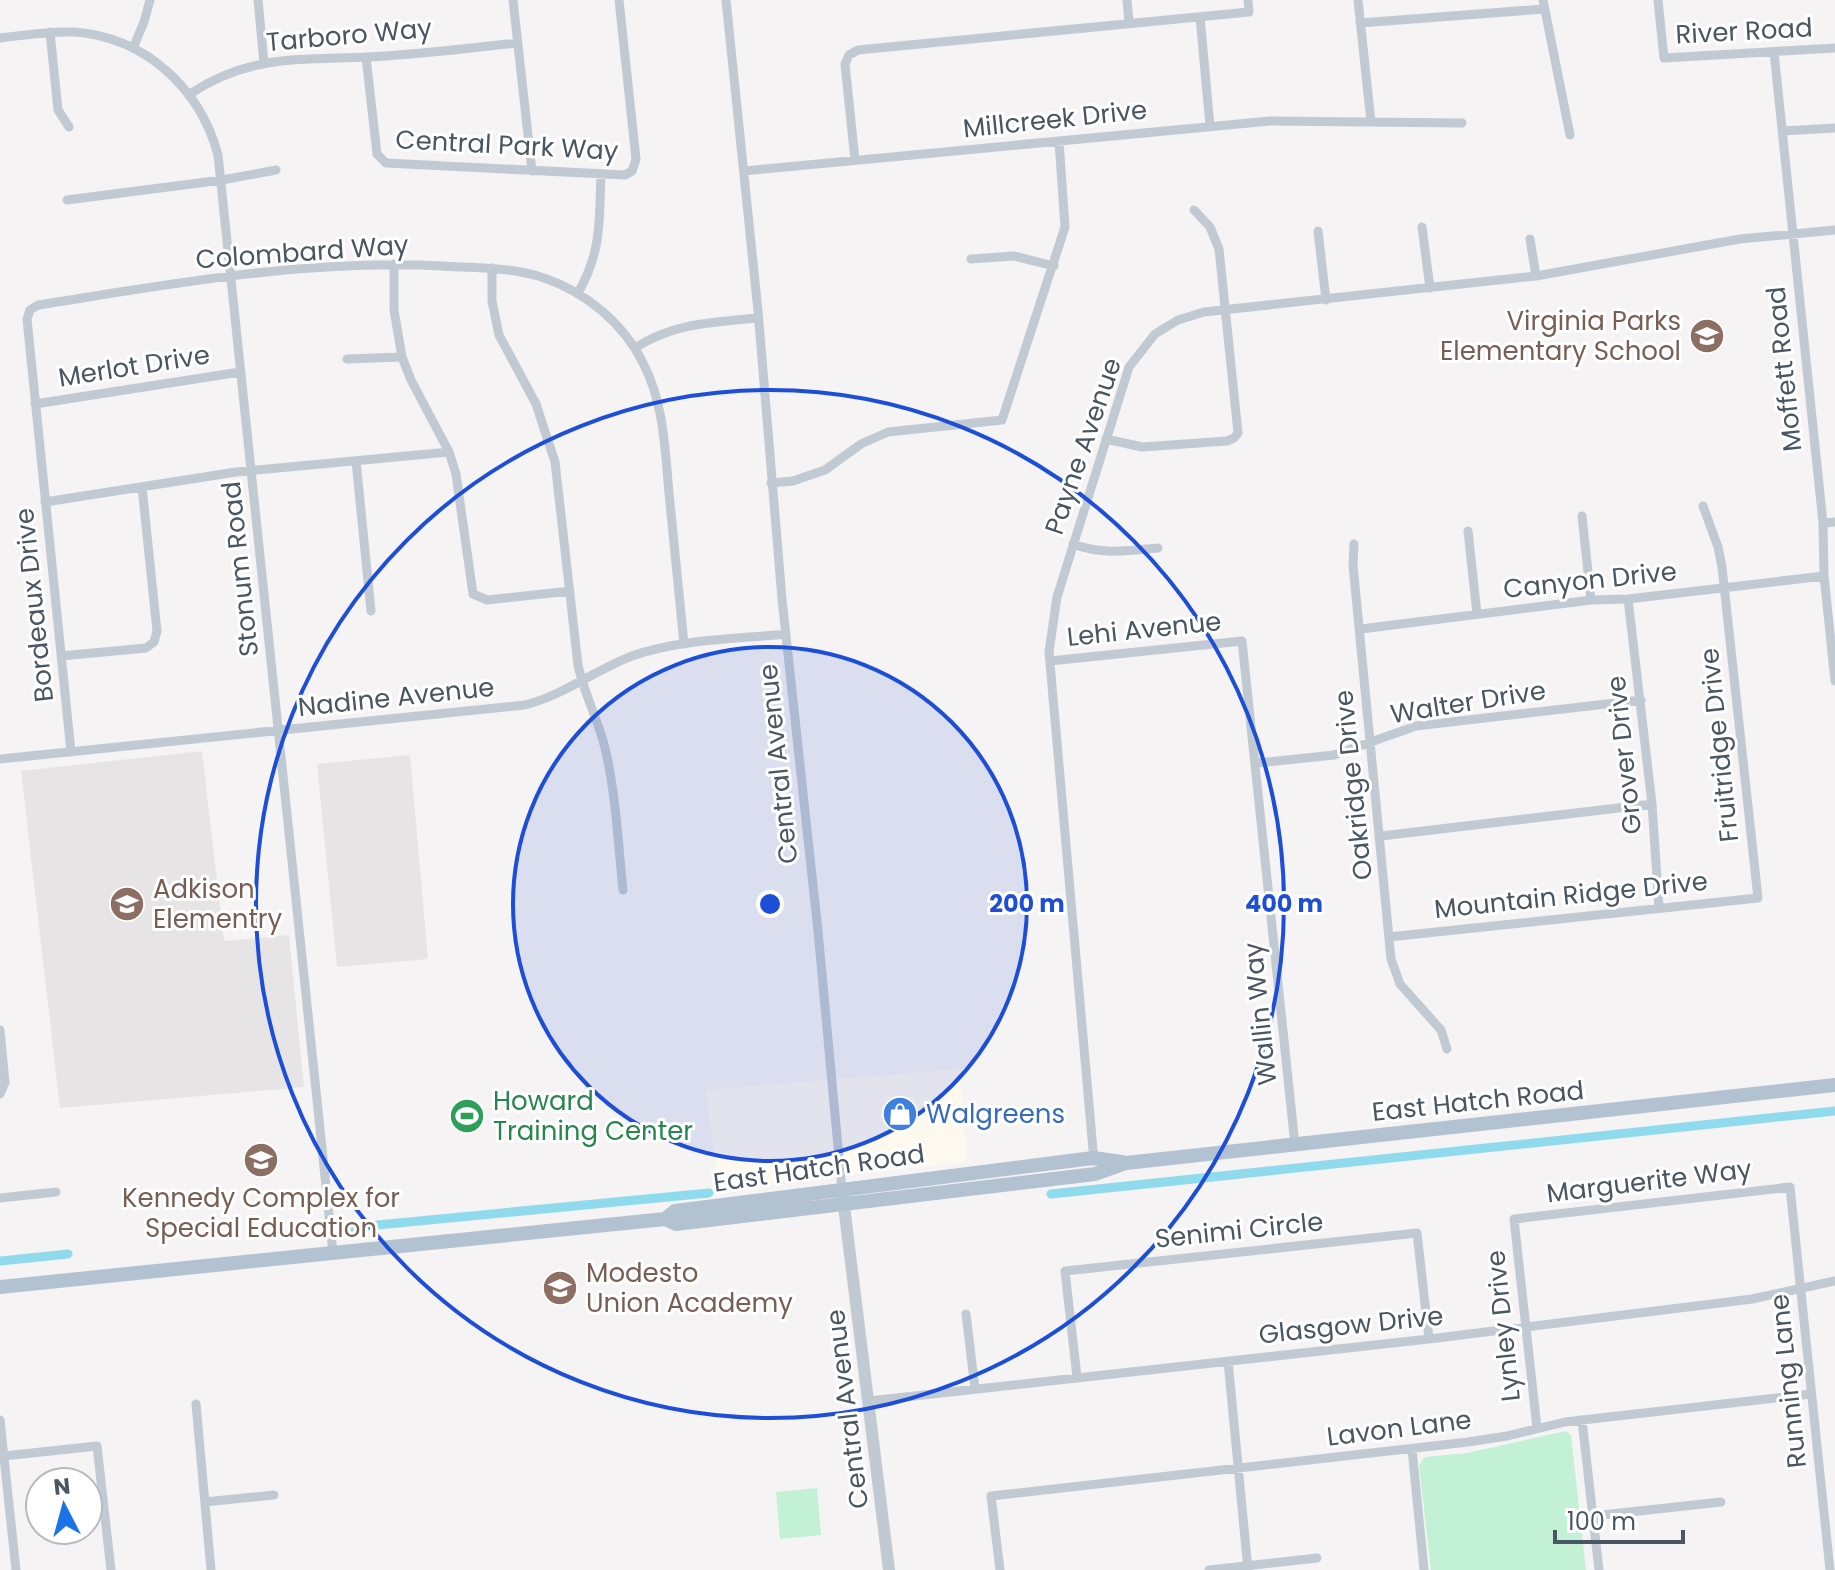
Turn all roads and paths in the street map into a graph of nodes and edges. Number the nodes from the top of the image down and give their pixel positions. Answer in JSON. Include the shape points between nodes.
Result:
{"nodes":[{"id":1,"x":150,"y":0,"type":"edge"},
{"id":2,"x":258,"y":0,"type":"edge"},
{"id":3,"x":513,"y":0,"type":"edge"},
{"id":4,"x":619,"y":0,"type":"edge"},
{"id":5,"x":726,"y":0,"type":"edge"},
{"id":6,"x":1127,"y":0,"type":"edge"},
{"id":7,"x":1248,"y":0,"type":"edge"},
{"id":8,"x":1358,"y":0,"type":"edge"},
{"id":9,"x":1658,"y":0,"type":"edge"},
{"id":10,"x":1543,"y":4,"type":"edge"},
{"id":11,"x":1200,"y":17,"type":"junction"},
{"id":12,"x":1129,"y":23,"type":"junction"},
{"id":13,"x":1360,"y":23,"type":"junction"},
{"id":14,"x":50,"y":32,"type":"junction"},
{"id":15,"x":0,"y":38,"type":"edge"},
{"id":16,"x":518,"y":43,"type":"junction"},
{"id":17,"x":133,"y":48,"type":"junction"},
{"id":18,"x":1835,"y":48,"type":"edge"},
{"id":19,"x":1774,"y":52,"type":"junction"},
{"id":20,"x":366,"y":57,"type":"junction"},
{"id":21,"x":264,"y":63,"type":"junction"},
{"id":22,"x":190,"y":94,"type":"junction"},
{"id":23,"x":1371,"y":122,"type":"junction"},
{"id":24,"x":1462,"y":123,"type":"dead end"},
{"id":25,"x":1210,"y":126,"type":"junction"},
{"id":26,"x":69,"y":127,"type":"dead end"},
{"id":27,"x":1835,"y":128,"type":"edge"},
{"id":28,"x":1782,"y":131,"type":"junction"},
{"id":29,"x":1570,"y":135,"type":"dead end"},
{"id":30,"x":1059,"y":141,"type":"junction"},
{"id":31,"x":855,"y":160,"type":"junction"},
{"id":32,"x":276,"y":170,"type":"dead end"},
{"id":33,"x":532,"y":171,"type":"junction"},
{"id":34,"x":744,"y":171,"type":"junction"},
{"id":35,"x":601,"y":175,"type":"junction"},
{"id":36,"x":222,"y":180,"type":"junction"},
{"id":37,"x":67,"y":200,"type":"dead end"},
{"id":38,"x":1194,"y":210,"type":"dead end"},
{"id":39,"x":1422,"y":227,"type":"dead end"},
{"id":40,"x":1835,"y":230,"type":"edge"},
{"id":41,"x":1318,"y":231,"type":"dead end"},
{"id":42,"x":1792,"y":233,"type":"junction"},
{"id":43,"x":1530,"y":239,"type":"dead end"},
{"id":44,"x":971,"y":259,"type":"dead end"},
{"id":45,"x":394,"y":264,"type":"junction"},
{"id":46,"x":1054,"y":266,"type":"junction"},
{"id":47,"x":492,"y":268,"type":"junction"},
{"id":48,"x":231,"y":275,"type":"junction"},
{"id":49,"x":1536,"y":276,"type":"junction"},
{"id":50,"x":1430,"y":288,"type":"junction"},
{"id":51,"x":578,"y":293,"type":"junction"},
{"id":52,"x":1326,"y":300,"type":"junction"},
{"id":53,"x":30,"y":310,"type":"joint"},
{"id":54,"x":1224,"y":310,"type":"junction"},
{"id":55,"x":758,"y":318,"type":"junction"},
{"id":56,"x":635,"y":348,"type":"junction"},
{"id":57,"x":402,"y":357,"type":"junction"},
{"id":58,"x":347,"y":359,"type":"dead end"},
{"id":59,"x":240,"y":372,"type":"junction"},
{"id":60,"x":35,"y":404,"type":"junction"},
{"id":61,"x":1106,"y":439,"type":"junction"},
{"id":62,"x":449,"y":452,"type":"junction"},
{"id":63,"x":356,"y":461,"type":"junction"},
{"id":64,"x":252,"y":472,"type":"junction"},
{"id":65,"x":771,"y":483,"type":"junction"},
{"id":66,"x":142,"y":487,"type":"junction"},
{"id":67,"x":45,"y":502,"type":"junction"},
{"id":68,"x":1703,"y":506,"type":"dead end"},
{"id":69,"x":1582,"y":516,"type":"dead end"},
{"id":70,"x":1835,"y":522,"type":"edge"},
{"id":71,"x":1823,"y":523,"type":"junction"},
{"id":72,"x":1468,"y":531,"type":"dead end"},
{"id":73,"x":1073,"y":544,"type":"junction"},
{"id":74,"x":1354,"y":544,"type":"dead end"},
{"id":75,"x":1158,"y":548,"type":"dead end"},
{"id":76,"x":1824,"y":576,"type":"junction"},
{"id":77,"x":1724,"y":588,"type":"junction"},
{"id":78,"x":570,"y":591,"type":"junction"},
{"id":79,"x":1628,"y":599,"type":"junction"},
{"id":80,"x":1591,"y":600,"type":"junction"},
{"id":81,"x":371,"y":611,"type":"dead end"},
{"id":82,"x":1477,"y":614,"type":"junction"},
{"id":83,"x":1361,"y":629,"type":"junction"},
{"id":84,"x":786,"y":634,"type":"junction"},
{"id":85,"x":1242,"y":641,"type":"joint"},
{"id":86,"x":684,"y":644,"type":"junction"},
{"id":87,"x":61,"y":656,"type":"junction"},
{"id":88,"x":1050,"y":661,"type":"junction"},
{"id":89,"x":581,"y":681,"type":"junction"},
{"id":90,"x":1835,"y":681,"type":"edge"},
{"id":91,"x":1641,"y":700,"type":"junction"},
{"id":92,"x":280,"y":732,"type":"junction"},
{"id":93,"x":1369,"y":743,"type":"junction"},
{"id":94,"x":71,"y":752,"type":"junction"},
{"id":95,"x":0,"y":759,"type":"edge"},
{"id":96,"x":1257,"y":763,"type":"junction"},
{"id":97,"x":1652,"y":804,"type":"junction"},
{"id":98,"x":1381,"y":836,"type":"junction"},
{"id":99,"x":623,"y":890,"type":"dead end"},
{"id":100,"x":1758,"y":898,"type":"joint"},
{"id":101,"x":1659,"y":908,"type":"junction"},
{"id":102,"x":1389,"y":937,"type":"junction"},
{"id":103,"x":0,"y":1030,"type":"edge"},
{"id":104,"x":1447,"y":1049,"type":"dead end"},
{"id":105,"x":1835,"y":1085,"type":"edge"},
{"id":106,"x":1,"y":1092,"type":"edge"},
{"id":107,"x":1295,"y":1145,"type":"junction"},
{"id":108,"x":1093,"y":1158,"type":"junction"},
{"id":109,"x":1126,"y":1163,"type":"junction"},
{"id":110,"x":1095,"y":1174,"type":"junction"},
{"id":111,"x":1790,"y":1187,"type":"joint"},
{"id":112,"x":56,"y":1192,"type":"dead end"},
{"id":113,"x":843,"y":1197,"type":"junction"},
{"id":114,"x":0,"y":1198,"type":"edge"},
{"id":115,"x":1514,"y":1219,"type":"joint"},
{"id":116,"x":333,"y":1253,"type":"junction"},
{"id":117,"x":1835,"y":1281,"type":"edge"},
{"id":118,"x":0,"y":1287,"type":"edge"},
{"id":119,"x":1800,"y":1290,"type":"junction"},
{"id":120,"x":966,"y":1314,"type":"dead end"},
{"id":121,"x":1525,"y":1325,"type":"junction"},
{"id":122,"x":1429,"y":1339,"type":"junction"},
{"id":123,"x":1228,"y":1361,"type":"junction"},
{"id":124,"x":1077,"y":1377,"type":"junction"},
{"id":125,"x":975,"y":1389,"type":"junction"},
{"id":126,"x":1811,"y":1394,"type":"junction"},
{"id":127,"x":869,"y":1401,"type":"junction"},
{"id":128,"x":196,"y":1404,"type":"dead end"},
{"id":129,"x":0,"y":1420,"type":"edge"},
{"id":130,"x":1582,"y":1420,"type":"junction"},
{"id":131,"x":1537,"y":1428,"type":"junction"},
{"id":132,"x":1412,"y":1449,"type":"junction"},
{"id":133,"x":4,"y":1456,"type":"junction"},
{"id":134,"x":1237,"y":1468,"type":"junction"},
{"id":135,"x":274,"y":1495,"type":"dead end"},
{"id":136,"x":205,"y":1502,"type":"junction"},
{"id":137,"x":1721,"y":1502,"type":"dead end"},
{"id":138,"x":1593,"y":1516,"type":"junction"},
{"id":139,"x":1317,"y":1558,"type":"dead end"},
{"id":140,"x":1247,"y":1568,"type":"edge"},
{"id":141,"x":16,"y":1570,"type":"edge"},
{"id":142,"x":111,"y":1570,"type":"edge"},
{"id":143,"x":211,"y":1570,"type":"edge"},
{"id":144,"x":889,"y":1570,"type":"edge"},
{"id":145,"x":1000,"y":1570,"type":"edge"},
{"id":146,"x":1209,"y":1570,"type":"edge"},
{"id":147,"x":1424,"y":1570,"type":"edge"},
{"id":148,"x":1599,"y":1570,"type":"edge"},
{"id":149,"x":1830,"y":1570,"type":"edge"}],
"edges":[{"from":1,"to":17,"type":"street"},
{"from":2,"to":21,"type":"street"},
{"from":3,"to":16,"type":"street"},
{"from":4,"to":35,"type":"street","name":"Central Park Way","via":[[636,159],[632,171]]},
{"from":5,"to":34,"type":"street","name":"Central Avenue"},
{"from":6,"to":12,"type":"street"},
{"from":7,"to":11,"type":"street","via":[[1249,12]]},
{"from":8,"to":13,"type":"street"},
{"from":9,"to":19,"type":"street","name":"River Road","via":[[1664,58]]},
{"from":10,"to":13,"type":"street"},
{"from":10,"to":29,"type":"street"},
{"from":11,"to":12,"type":"street"},
{"from":11,"to":25,"type":"street"},
{"from":12,"to":31,"type":"street","via":[[858,50],[845,64]]},
{"from":13,"to":23,"type":"street"},
{"from":14,"to":15,"type":"street","name":"Stonum Road"},
{"from":14,"to":17,"type":"street","name":"Stonum Road","via":[[94,35]]},
{"from":14,"to":26,"type":"street","via":[[58,110]]},
{"from":16,"to":20,"type":"street","name":"Tarboro Way"},
{"from":16,"to":33,"type":"street"},
{"from":17,"to":22,"type":"street","name":"Stonum Road","via":[[166,69]]},
{"from":18,"to":19,"type":"street","name":"River Road"},
{"from":19,"to":28,"type":"street","name":"Moffett Road"},
{"from":20,"to":21,"type":"street","name":"Tarboro Way"},
{"from":20,"to":33,"type":"street","name":"Central Park Way","via":[[381,160]]},
{"from":21,"to":22,"type":"street","name":"Tarboro Way","via":[[225,74]]},
{"from":22,"to":36,"type":"street","name":"Stonum Road","via":[[214,139]]},
{"from":23,"to":24,"type":"street","name":"Millcreek Drive"},
{"from":23,"to":25,"type":"street","name":"Millcreek Drive"},
{"from":25,"to":30,"type":"street","name":"Millcreek Drive"},
{"from":27,"to":28,"type":"street"},
{"from":28,"to":42,"type":"street","name":"Moffett Road"},
{"from":30,"to":31,"type":"street","name":"Millcreek Drive"},
{"from":30,"to":46,"type":"street","via":[[1066,215]]},
{"from":31,"to":34,"type":"street","name":"Millcreek Drive"},
{"from":32,"to":36,"type":"street"},
{"from":33,"to":35,"type":"street","name":"Central Park Way"},
{"from":34,"to":55,"type":"street","name":"Central Avenue"},
{"from":35,"to":51,"type":"street","via":[[599,242]]},
{"from":36,"to":37,"type":"street"},
{"from":36,"to":48,"type":"street","name":"Stonum Road"},
{"from":38,"to":54,"type":"street","via":[[1210,227],[1219,249]]},
{"from":39,"to":50,"type":"street"},
{"from":40,"to":42,"type":"street","name":"Payne Avenue"},
{"from":41,"to":52,"type":"street"},
{"from":42,"to":49,"type":"street","name":"Payne Avenue"},
{"from":42,"to":71,"type":"street","name":"Moffett Road"},
{"from":43,"to":49,"type":"street"},
{"from":44,"to":46,"type":"street","via":[[1014,256]]},
{"from":45,"to":47,"type":"street","name":"Colombard Way"},
{"from":45,"to":48,"type":"street","name":"Colombard Way"},
{"from":45,"to":57,"type":"street"},
{"from":46,"to":65,"type":"street","via":[[1002,420],[888,432],[825,470]]},
{"from":47,"to":51,"type":"street","name":"Colombard Way","via":[[528,273]]},
{"from":47,"to":78,"type":"street","via":[[499,335],[536,404],[555,462]]},
{"from":48,"to":53,"type":"street","name":"Colombard Way"},
{"from":48,"to":59,"type":"street","name":"Stonum Road"},
{"from":49,"to":50,"type":"street","name":"Payne Avenue"},
{"from":50,"to":52,"type":"street","name":"Payne Avenue"},
{"from":51,"to":56,"type":"street","name":"Colombard Way","via":[[610,318]]},
{"from":52,"to":54,"type":"street","name":"Payne Avenue"},
{"from":53,"to":60,"type":"street","name":"Bordeaux Drive"},
{"from":54,"to":61,"type":"street","name":"Payne Avenue","via":[[1178,320],[1145,344],[1124,378]]},
{"from":54,"to":61,"type":"street","via":[[1237,436],[1142,447]]},
{"from":55,"to":56,"type":"street","via":[[678,328]]},
{"from":55,"to":65,"type":"street","name":"Central Avenue"},
{"from":56,"to":86,"type":"street","name":"Colombard Way","via":[[659,406]]},
{"from":57,"to":58,"type":"street"},
{"from":57,"to":62,"type":"street"},
{"from":59,"to":60,"type":"street","name":"Merlot Drive"},
{"from":59,"to":64,"type":"street","name":"Stonum Road"},
{"from":60,"to":67,"type":"street","name":"Bordeaux Drive"},
{"from":61,"to":73,"type":"street","name":"Payne Avenue"},
{"from":62,"to":63,"type":"street"},
{"from":62,"to":78,"type":"street","via":[[460,491],[473,594],[487,600]]},
{"from":63,"to":64,"type":"street"},
{"from":63,"to":81,"type":"street"},
{"from":64,"to":66,"type":"street"},
{"from":64,"to":92,"type":"street","name":"Stonum Road"},
{"from":65,"to":84,"type":"street","name":"Central Avenue"},
{"from":66,"to":67,"type":"street"},
{"from":66,"to":87,"type":"street","via":[[154,642],[146,648]]},
{"from":67,"to":87,"type":"street","name":"Bordeaux Drive"},
{"from":68,"to":77,"type":"street","name":"Fruitridge Drive","via":[[1718,547]]},
{"from":69,"to":80,"type":"street"},
{"from":70,"to":71,"type":"street"},
{"from":71,"to":76,"type":"street","name":"Moffett Road"},
{"from":72,"to":82,"type":"street"},
{"from":73,"to":75,"type":"street","via":[[1111,553]]},
{"from":73,"to":88,"type":"street","name":"Payne Avenue","via":[[1054,608]]},
{"from":74,"to":83,"type":"street","name":"Oakridge Drive"},
{"from":76,"to":77,"type":"street","name":"Canyon Drive"},
{"from":76,"to":90,"type":"street","name":"Moffett Road"},
{"from":77,"to":79,"type":"street","name":"Canyon Drive"},
{"from":77,"to":100,"type":"street","name":"Fruitridge Drive"},
{"from":78,"to":89,"type":"street"},
{"from":79,"to":80,"type":"street","name":"Canyon Drive"},
{"from":79,"to":91,"type":"street","name":"Grover Drive"},
{"from":80,"to":82,"type":"street","name":"Canyon Drive"},
{"from":82,"to":83,"type":"street","name":"Canyon Drive"},
{"from":83,"to":93,"type":"street","name":"Oakridge Drive"},
{"from":84,"to":86,"type":"street","name":"Nadine Avenue"},
{"from":84,"to":113,"type":"street","name":"Central Avenue"},
{"from":85,"to":88,"type":"street","name":"Lehi Avenue"},
{"from":85,"to":96,"type":"street","name":"Wallin Way"},
{"from":86,"to":89,"type":"street","name":"Nadine Avenue","via":[[637,654]]},
{"from":87,"to":94,"type":"street","name":"Bordeaux Drive"},
{"from":88,"to":108,"type":"street","name":"Payne Avenue"},
{"from":89,"to":92,"type":"street","name":"Nadine Avenue","via":[[525,705]]},
{"from":89,"to":99,"type":"street","via":[[609,764]]},
{"from":91,"to":93,"type":"street","name":"Walter Drive","via":[[1416,726]]},
{"from":91,"to":97,"type":"street","name":"Grover Drive"},
{"from":92,"to":94,"type":"street","name":"Nadine Avenue"},
{"from":92,"to":116,"type":"street","name":"Stonum Road"},
{"from":93,"to":96,"type":"street","name":"Walter Drive","via":[[1334,755]]},
{"from":93,"to":98,"type":"street","name":"Oakridge Drive"},
{"from":94,"to":95,"type":"street","name":"Nadine Avenue"},
{"from":96,"to":107,"type":"street","name":"Wallin Way"},
{"from":97,"to":98,"type":"street"},
{"from":97,"to":101,"type":"street","name":"Grover Drive"},
{"from":98,"to":102,"type":"street","name":"Oakridge Drive"},
{"from":100,"to":101,"type":"street","name":"Mountain Ridge Drive"},
{"from":101,"to":102,"type":"street","name":"Mountain Ridge Drive"},
{"from":102,"to":104,"type":"street","name":"Oakridge Drive","via":[[1400,984],[1441,1030]]},
{"from":103,"to":106,"type":"street","via":[[5,1083]]},
{"from":105,"to":107,"type":"main road","name":"East Hatch Road"},
{"from":107,"to":109,"type":"main road","name":"East Hatch Road"},
{"from":108,"to":109,"type":"main road","name":"East Hatch Road"},
{"from":108,"to":110,"type":"street","name":"Payne Avenue"},
{"from":108,"to":113,"type":"main road","name":"East Hatch Road"},
{"from":109,"to":110,"type":"main road","name":"East Hatch Road"},
{"from":110,"to":113,"type":"main road","name":"East Hatch Road"},
{"from":111,"to":115,"type":"street","name":"Marguerite Way"},
{"from":111,"to":119,"type":"street","name":"Running Lane"},
{"from":112,"to":114,"type":"street"},
{"from":113,"to":116,"type":"main road","name":"East Hatch Road","via":[[675,1211],[665,1219]]},
{"from":113,"to":127,"type":"street","name":"Central Avenue"},
{"from":115,"to":121,"type":"street","name":"Lynley Drive"},
{"from":116,"to":118,"type":"main road","name":"East Hatch Road"},
{"from":117,"to":119,"type":"street","name":"Glasgow Drive"},
{"from":119,"to":121,"type":"street","name":"Glasgow Drive"},
{"from":119,"to":126,"type":"street","name":"Running Lane"},
{"from":120,"to":125,"type":"street"},
{"from":121,"to":122,"type":"street","name":"Glasgow Drive"},
{"from":121,"to":131,"type":"street","name":"Lynley Drive"},
{"from":122,"to":123,"type":"street","name":"Glasgow Drive"},
{"from":122,"to":124,"type":"street","name":"Senimi Circle","via":[[1417,1233],[1387,1236],[1065,1271]]},
{"from":123,"to":124,"type":"street","name":"Glasgow Drive"},
{"from":123,"to":134,"type":"street"},
{"from":124,"to":125,"type":"street","name":"Glasgow Drive"},
{"from":125,"to":127,"type":"street","name":"Glasgow Drive"},
{"from":126,"to":130,"type":"street","name":"Lavon Lane"},
{"from":126,"to":149,"type":"street","name":"Running Lane"},
{"from":127,"to":144,"type":"street","name":"Central Avenue"},
{"from":128,"to":136,"type":"street"},
{"from":129,"to":133,"type":"street"},
{"from":130,"to":131,"type":"street","name":"Lavon Lane"},
{"from":130,"to":138,"type":"street"},
{"from":131,"to":132,"type":"street","name":"Lavon Lane"},
{"from":132,"to":134,"type":"street","name":"Lavon Lane"},
{"from":132,"to":147,"type":"street"},
{"from":133,"to":141,"type":"street"},
{"from":133,"to":142,"type":"street","via":[[97,1446]]},
{"from":134,"to":140,"type":"street"},
{"from":134,"to":145,"type":"street","name":"Lavon Lane","via":[[991,1496]]},
{"from":135,"to":136,"type":"street"},
{"from":136,"to":143,"type":"street"},
{"from":137,"to":138,"type":"street"},
{"from":138,"to":148,"type":"street"},
{"from":139,"to":140,"type":"street"},
{"from":140,"to":146,"type":"street"}]}
